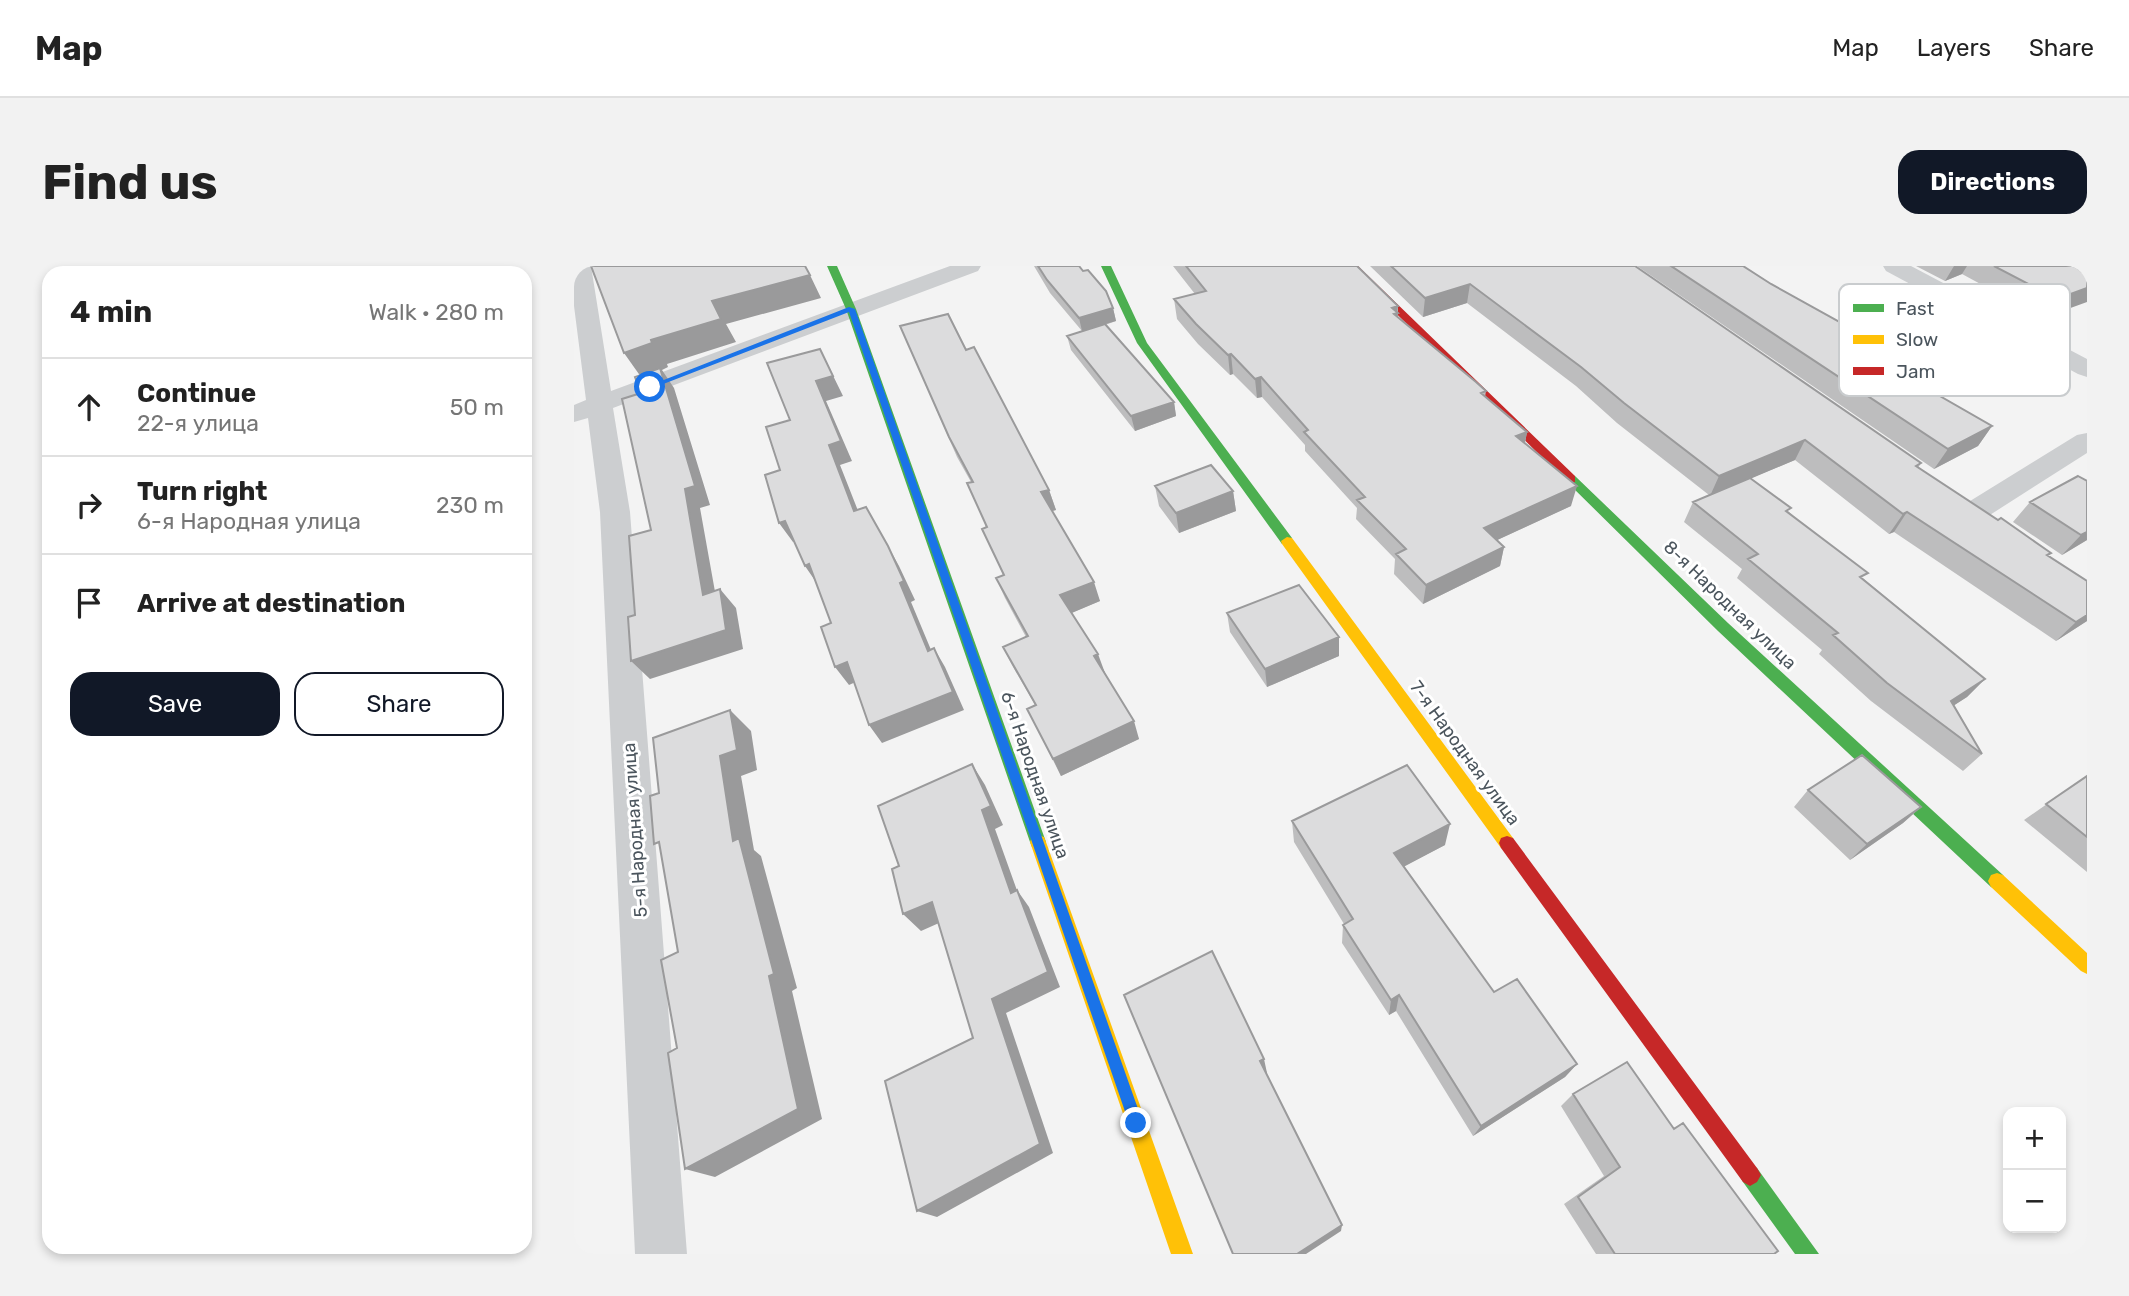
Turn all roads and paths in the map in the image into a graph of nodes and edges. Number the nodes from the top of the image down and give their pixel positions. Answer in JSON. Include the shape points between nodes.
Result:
{"nodes":[{"id":1,"x":580,"y":266,"type":"edge"},
{"id":2,"x":832,"y":266,"type":"edge"},
{"id":3,"x":971,"y":266,"type":"edge"},
{"id":4,"x":1106,"y":266,"type":"edge"},
{"id":5,"x":1353,"y":266,"type":"edge"},
{"id":6,"x":1894,"y":266,"type":"edge"},
{"id":7,"x":1928,"y":284,"type":"edge"},
{"id":8,"x":851,"y":309,"type":"junction"},
{"id":9,"x":2070,"y":360,"type":"edge"},
{"id":10,"x":2087,"y":369,"type":"edge"},
{"id":11,"x":583,"y":412,"type":"edge"},
{"id":12,"x":2087,"y":441,"type":"edge"},
{"id":13,"x":1972,"y":513,"type":"edge"},
{"id":14,"x":2087,"y":965,"type":"edge"},
{"id":15,"x":661,"y":1254,"type":"edge"},
{"id":16,"x":1182,"y":1254,"type":"edge"},
{"id":17,"x":1808,"y":1254,"type":"edge"}],
"edges":[{"from":1,"to":11,"type":"street","name":"5-я Народная улица"},
{"from":2,"to":8,"type":"street","name":"6-я Народная улица"},
{"from":3,"to":8,"type":"street"},
{"from":4,"to":17,"type":"street","name":"7-я Народная улица","via":[[1142,343]]},
{"from":5,"to":14,"type":"street","name":"8-я Народная улица","via":[[1723,627]]},
{"from":6,"to":7,"type":"street"},
{"from":8,"to":11,"type":"street"},
{"from":8,"to":16,"type":"street","name":"6-я Народная улица"},
{"from":9,"to":10,"type":"street"},
{"from":11,"to":15,"type":"street","name":"5-я Народная улица","via":[[615,512]]},
{"from":12,"to":13,"type":"street"}]}
